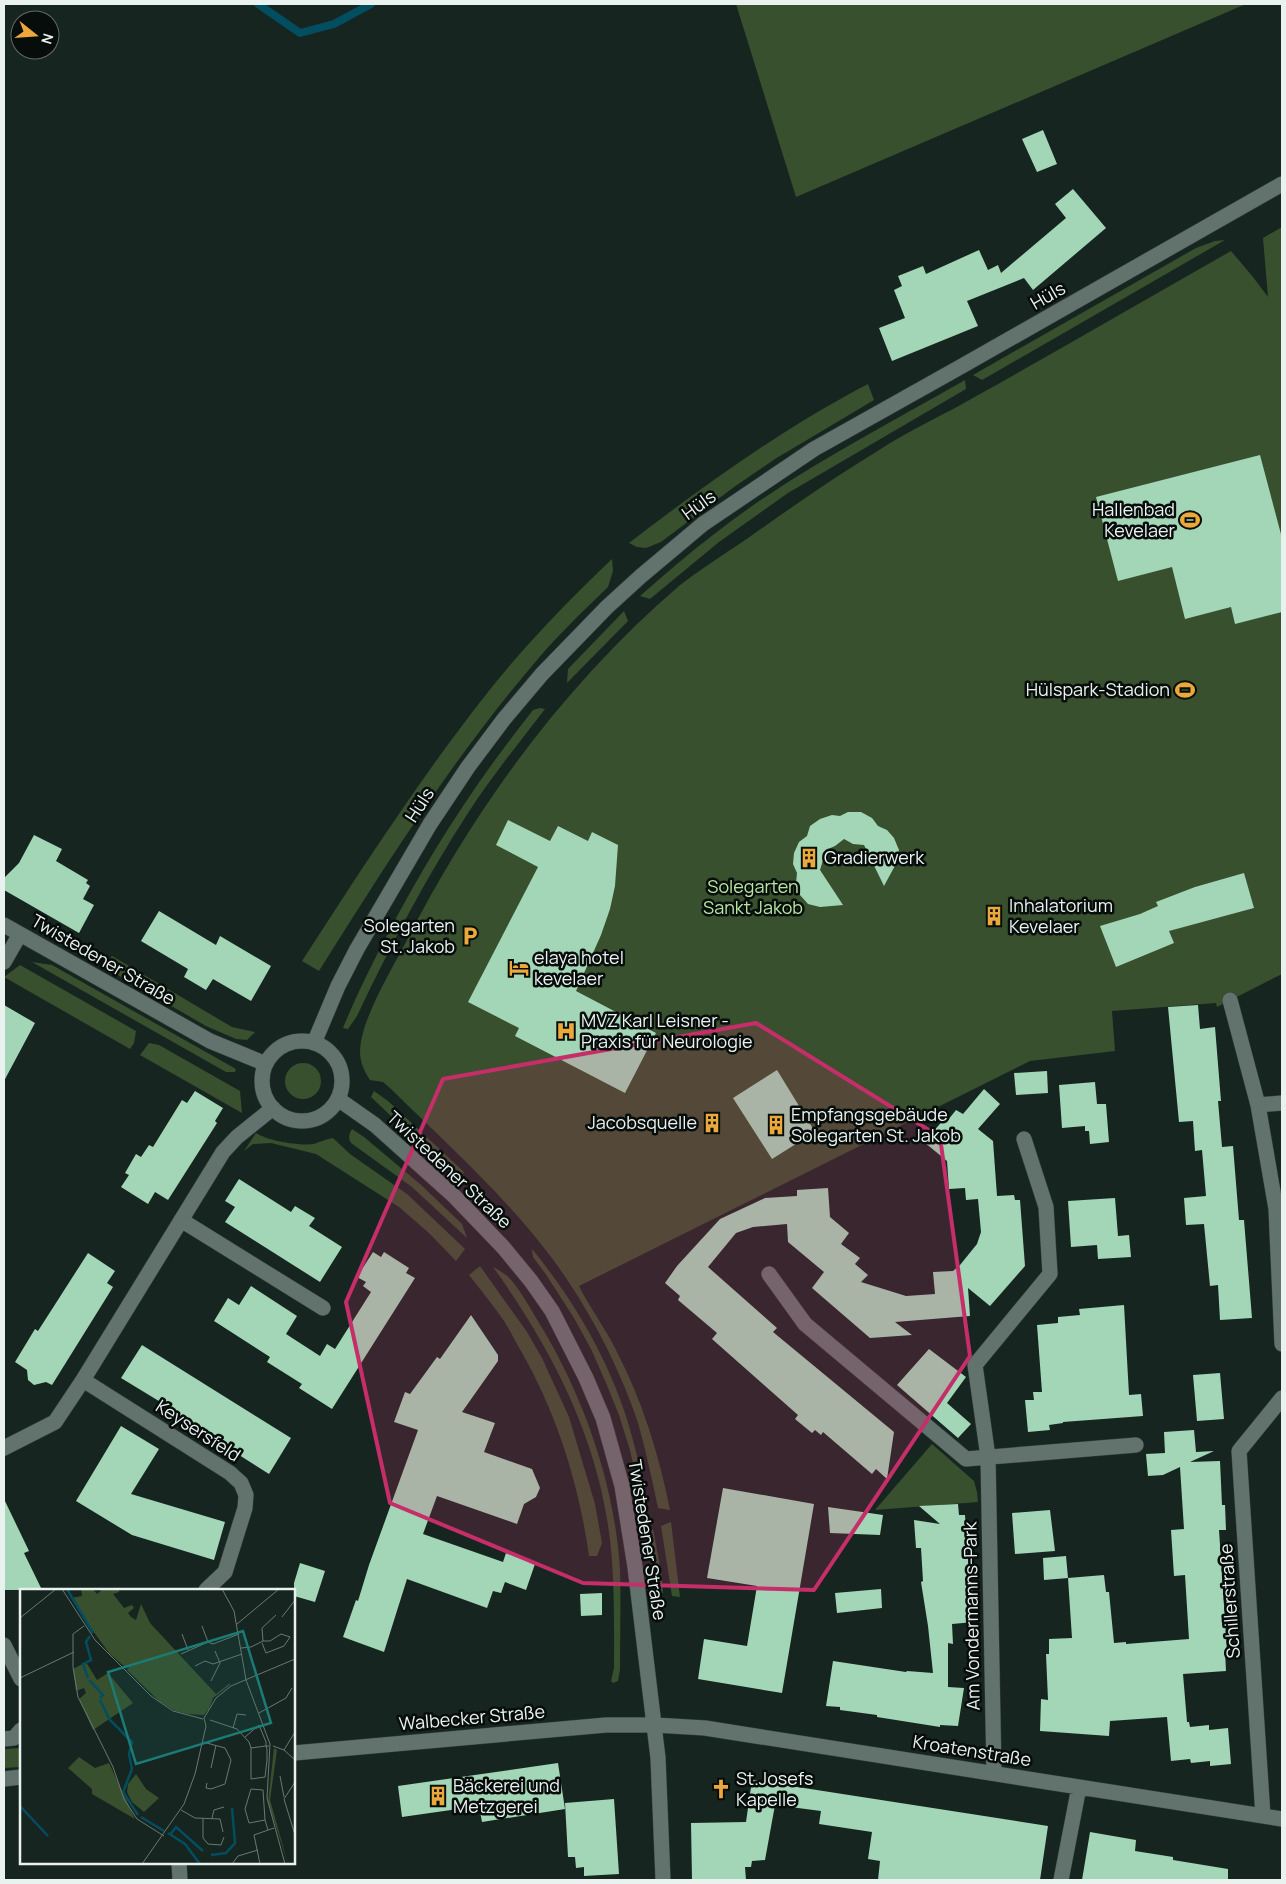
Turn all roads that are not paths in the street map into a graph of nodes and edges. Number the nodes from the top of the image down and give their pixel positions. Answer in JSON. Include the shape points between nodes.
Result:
{"nodes":[{"id":1,"x":1282,"y":184,"type":"edge"},
{"id":2,"x":4,"y":925,"type":"edge"},
{"id":3,"x":20,"y":934,"type":"junction"},
{"id":4,"x":4,"y":962,"type":"edge"},
{"id":5,"x":1230,"y":1000,"type":"dead end"},
{"id":6,"x":314,"y":1043,"type":"junction"},
{"id":7,"x":266,"y":1064,"type":"junction"},
{"id":8,"x":338,"y":1099,"type":"junction"},
{"id":9,"x":1282,"y":1103,"type":"edge"},
{"id":10,"x":1258,"y":1105,"type":"junction"},
{"id":11,"x":273,"y":1108,"type":"junction"},
{"id":12,"x":1024,"y":1139,"type":"dead end"},
{"id":13,"x":1279,"y":1209,"type":"edge"},
{"id":14,"x":181,"y":1220,"type":"junction"},
{"id":15,"x":770,"y":1274,"type":"dead end"},
{"id":16,"x":324,"y":1308,"type":"dead end"},
{"id":17,"x":1282,"y":1344,"type":"edge"},
{"id":18,"x":83,"y":1380,"type":"junction"},
{"id":19,"x":1282,"y":1398,"type":"edge"},
{"id":20,"x":1136,"y":1445,"type":"dead end"},
{"id":21,"x":4,"y":1448,"type":"edge"},
{"id":22,"x":988,"y":1457,"type":"junction"},
{"id":23,"x":207,"y":1589,"type":"edge"},
{"id":24,"x":4,"y":1644,"type":"edge"},
{"id":25,"x":20,"y":1676,"type":"edge"},
{"id":26,"x":654,"y":1725,"type":"junction"},
{"id":27,"x":20,"y":1731,"type":"edge"},
{"id":28,"x":4,"y":1739,"type":"edge"},
{"id":29,"x":295,"y":1753,"type":"edge"},
{"id":30,"x":994,"y":1773,"type":"junction"},
{"id":31,"x":20,"y":1778,"type":"edge"},
{"id":32,"x":4,"y":1779,"type":"edge"},
{"id":33,"x":1079,"y":1787,"type":"junction"},
{"id":34,"x":1263,"y":1816,"type":"junction"},
{"id":35,"x":1282,"y":1819,"type":"edge"},
{"id":36,"x":179,"y":1864,"type":"edge"},
{"id":37,"x":180,"y":1880,"type":"edge"},
{"id":38,"x":663,"y":1880,"type":"edge"},
{"id":39,"x":1061,"y":1880,"type":"edge"}],
"edges":[{"from":1,"to":6,"type":"street","name":"Hüls","via":[[814,448],[702,524],[641,576],[542,674],[468,767],[430,824],[357,949]]},
{"from":2,"to":3,"type":"street","name":"Twistedener Straße"},
{"from":3,"to":4,"type":"street"},
{"from":3,"to":7,"type":"street","name":"Twistedener Straße","via":[[210,1041]]},
{"from":5,"to":10,"type":"street"},
{"from":6,"to":7,"type":"street","via":[[303,1041],[281,1047]]},
{"from":6,"to":8,"type":"street","via":[[336,1059],[342,1086]]},
{"from":7,"to":11,"type":"street","via":[[262,1086]]},
{"from":8,"to":11,"type":"street","via":[[320,1118],[307,1121],[294,1121]]},
{"from":8,"to":26,"type":"street","name":"Twistedener Straße","via":[[375,1125],[489,1231],[531,1281],[569,1342],[603,1418],[622,1486]]},
{"from":9,"to":10,"type":"street"},
{"from":10,"to":13,"type":"street"},
{"from":11,"to":14,"type":"street","via":[[223,1152]]},
{"from":12,"to":22,"type":"street","name":"Am Vondermanns-Park","via":[[1046,1207],[1050,1274],[975,1365]]},
{"from":13,"to":17,"type":"street"},
{"from":14,"to":16,"type":"street"},
{"from":14,"to":18,"type":"street"},
{"from":15,"to":22,"type":"street","via":[[805,1324],[958,1453],[966,1459]]},
{"from":18,"to":21,"type":"street","via":[[55,1422]]},
{"from":18,"to":23,"type":"street","name":"Keysersfeld","via":[[242,1483],[246,1495],[245,1508],[225,1572]]},
{"from":19,"to":34,"type":"street","name":"Schillerstraße","via":[[1239,1451]]},
{"from":20,"to":22,"type":"street"},
{"from":22,"to":30,"type":"street","name":"Am Vondermanns-Park"},
{"from":24,"to":25,"type":"street"},
{"from":26,"to":29,"type":"street","name":"Walbecker Straße","via":[[606,1725]]},
{"from":26,"to":30,"type":"street","name":"Kroatenstraße","via":[[714,1730]]},
{"from":26,"to":38,"type":"street","name":"Twistedener Straße"},
{"from":27,"to":28,"type":"street","via":[[14,1738]]},
{"from":30,"to":33,"type":"street","name":"Kroatenstraße"},
{"from":31,"to":32,"type":"street"},
{"from":33,"to":34,"type":"street","name":"Kroatenstraße"},
{"from":33,"to":39,"type":"street"},
{"from":34,"to":35,"type":"street","name":"Kroatenstraße"},
{"from":36,"to":37,"type":"street"}]}
